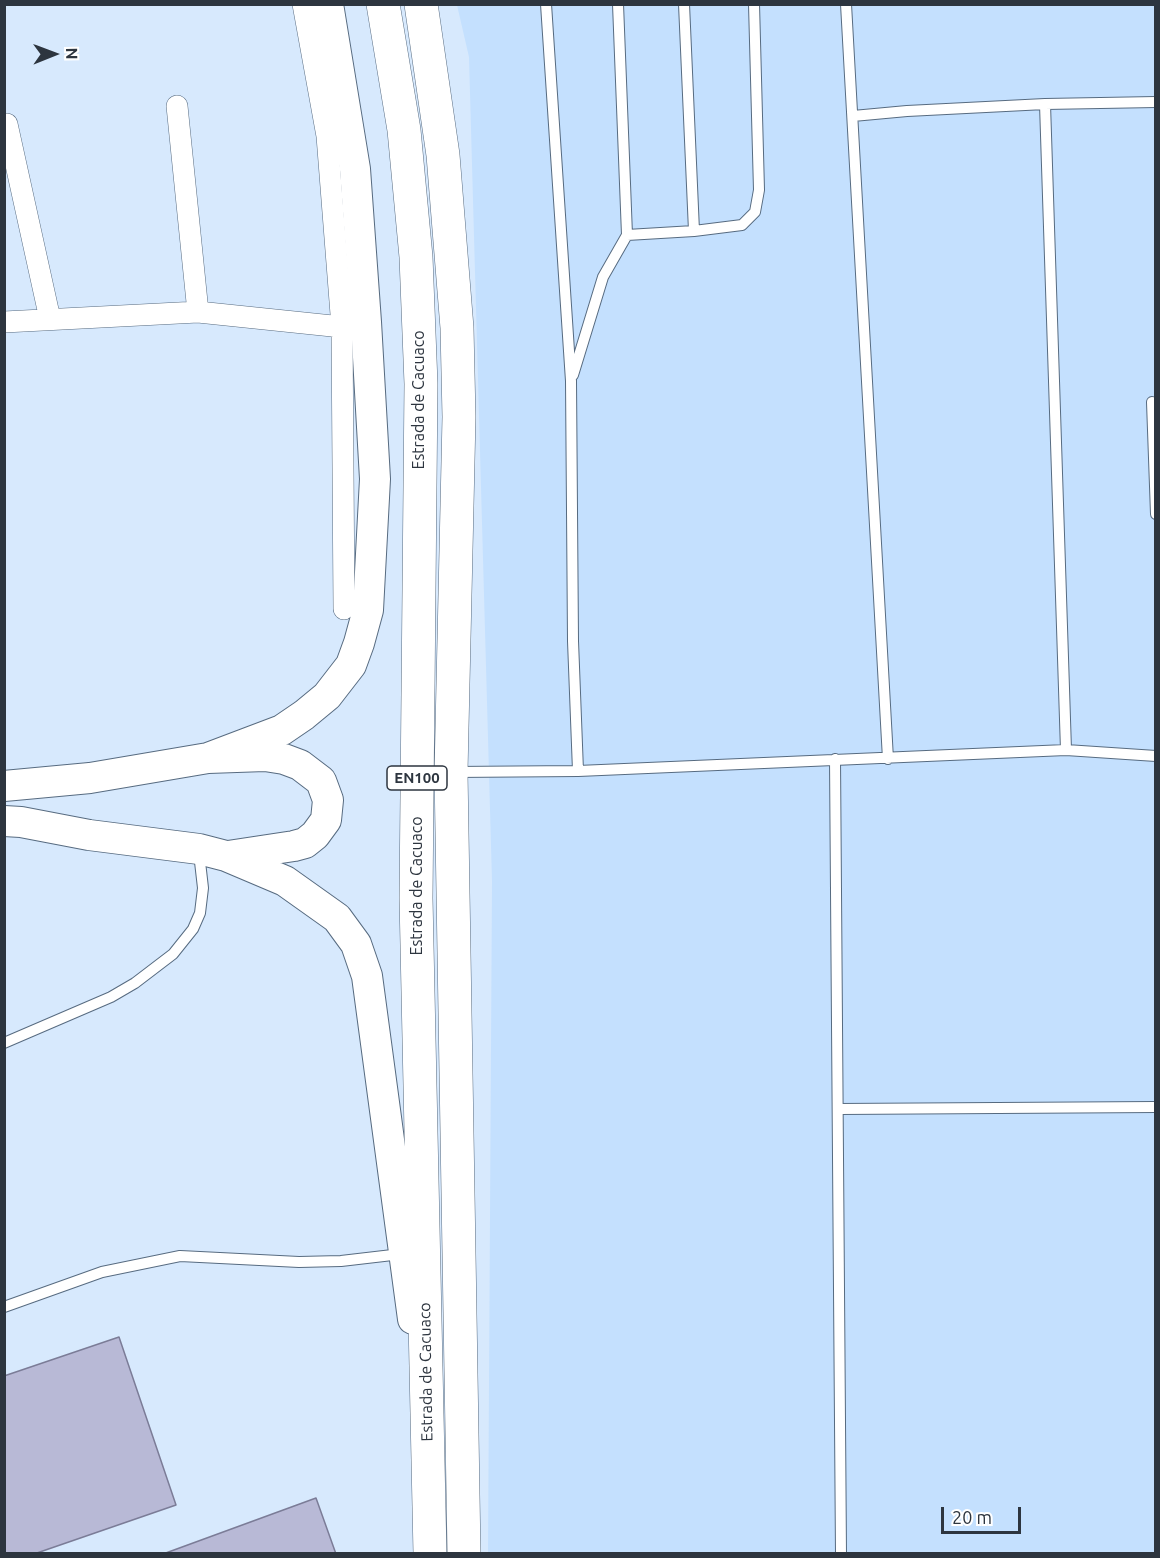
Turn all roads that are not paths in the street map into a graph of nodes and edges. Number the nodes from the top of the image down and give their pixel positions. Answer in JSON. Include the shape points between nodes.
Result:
{"nodes":[{"id":1,"x":303,"y":4,"type":"edge"},
{"id":2,"x":328,"y":4,"type":"edge"},
{"id":3,"x":383,"y":4,"type":"edge"},
{"id":4,"x":421,"y":4,"type":"edge"},
{"id":5,"x":546,"y":4,"type":"edge"},
{"id":6,"x":618,"y":4,"type":"edge"},
{"id":7,"x":684,"y":4,"type":"edge"},
{"id":8,"x":754,"y":4,"type":"edge"},
{"id":9,"x":846,"y":4,"type":"edge"},
{"id":10,"x":1155,"y":102,"type":"edge"},
{"id":11,"x":1045,"y":104,"type":"junction"},
{"id":12,"x":177,"y":106,"type":"dead end"},
{"id":13,"x":853,"y":116,"type":"junction"},
{"id":14,"x":7,"y":124,"type":"dead end"},
{"id":15,"x":694,"y":231,"type":"junction"},
{"id":16,"x":627,"y":235,"type":"junction"},
{"id":17,"x":198,"y":312,"type":"junction"},
{"id":18,"x":50,"y":319,"type":"junction"},
{"id":19,"x":4,"y":322,"type":"edge"},
{"id":20,"x":342,"y":327,"type":"junction"},
{"id":21,"x":571,"y":381,"type":"junction"},
{"id":22,"x":1152,"y":402,"type":"dead end"},
{"id":23,"x":1155,"y":514,"type":"edge"},
{"id":24,"x":344,"y":609,"type":"dead end"},
{"id":25,"x":1066,"y":750,"type":"junction"},
{"id":26,"x":1155,"y":756,"type":"edge"},
{"id":27,"x":208,"y":758,"type":"junction"},
{"id":28,"x":835,"y":759,"type":"junction"},
{"id":29,"x":888,"y":759,"type":"junction"},
{"id":30,"x":578,"y":771,"type":"junction"},
{"id":31,"x":451,"y":772,"type":"junction"},
{"id":32,"x":4,"y":786,"type":"edge"},
{"id":33,"x":4,"y":821,"type":"edge"},
{"id":34,"x":212,"y":853,"type":"junction"},
{"id":35,"x":4,"y":1042,"type":"edge"},
{"id":36,"x":1155,"y":1107,"type":"edge"},
{"id":37,"x":839,"y":1109,"type":"junction"},
{"id":38,"x":404,"y":1254,"type":"junction"},
{"id":39,"x":4,"y":1307,"type":"edge"},
{"id":40,"x":427,"y":1415,"type":"junction"},
{"id":41,"x":430,"y":1554,"type":"edge"},
{"id":42,"x":464,"y":1554,"type":"edge"},
{"id":43,"x":841,"y":1554,"type":"edge"}],
"edges":[{"from":1,"to":20,"type":"street","via":[[327,136]]},
{"from":2,"to":27,"type":"main road","via":[[355,169],[366,322],[375,480],[368,610],[351,665],[327,696],[282,730]]},
{"from":3,"to":40,"type":"main road","name":"Estrada de Cacuaco","number":"EN100","via":[[405,141],[416,257],[421,384],[416,898]]},
{"from":4,"to":31,"type":"main road","number":"EN100","via":[[444,155],[457,328],[459,417]]},
{"from":5,"to":21,"type":"lane"},
{"from":6,"to":16,"type":"lane"},
{"from":7,"to":15,"type":"lane"},
{"from":8,"to":15,"type":"lane","via":[[759,190],[754,212],[742,225]]},
{"from":9,"to":13,"type":"lane"},
{"from":10,"to":11,"type":"lane"},
{"from":11,"to":13,"type":"lane"},
{"from":11,"to":25,"type":"lane"},
{"from":12,"to":17,"type":"street"},
{"from":13,"to":29,"type":"lane"},
{"from":14,"to":18,"type":"street"},
{"from":15,"to":16,"type":"lane"},
{"from":16,"to":21,"type":"lane","via":[[603,277]]},
{"from":17,"to":18,"type":"street"},
{"from":17,"to":20,"type":"street"},
{"from":18,"to":19,"type":"street"},
{"from":20,"to":24,"type":"street"},
{"from":21,"to":30,"type":"lane"},
{"from":22,"to":23,"type":"lane"},
{"from":25,"to":26,"type":"lane"},
{"from":25,"to":29,"type":"lane"},
{"from":27,"to":32,"type":"main road","via":[[90,778]]},
{"from":27,"to":34,"type":"main road","via":[[284,759],[313,773],[321,781],[328,801],[326,820],[305,843]]},
{"from":28,"to":29,"type":"lane"},
{"from":28,"to":30,"type":"lane"},
{"from":28,"to":37,"type":"lane"},
{"from":30,"to":31,"type":"lane"},
{"from":31,"to":42,"type":"main road","number":"EN100"},
{"from":33,"to":34,"type":"main road"},
{"from":34,"to":35,"type":"lane","via":[[200,913],[173,954],[111,997]]},
{"from":34,"to":38,"type":"main road","via":[[285,881],[312,898],[337,918],[356,944],[368,986]]},
{"from":36,"to":37,"type":"lane"},
{"from":37,"to":43,"type":"lane"},
{"from":38,"to":39,"type":"lane","via":[[299,1262],[180,1256],[102,1272]]},
{"from":38,"to":40,"type":"main road"},
{"from":40,"to":41,"type":"main road","name":"Estrada de Cacuaco","number":"EN100"}]}
